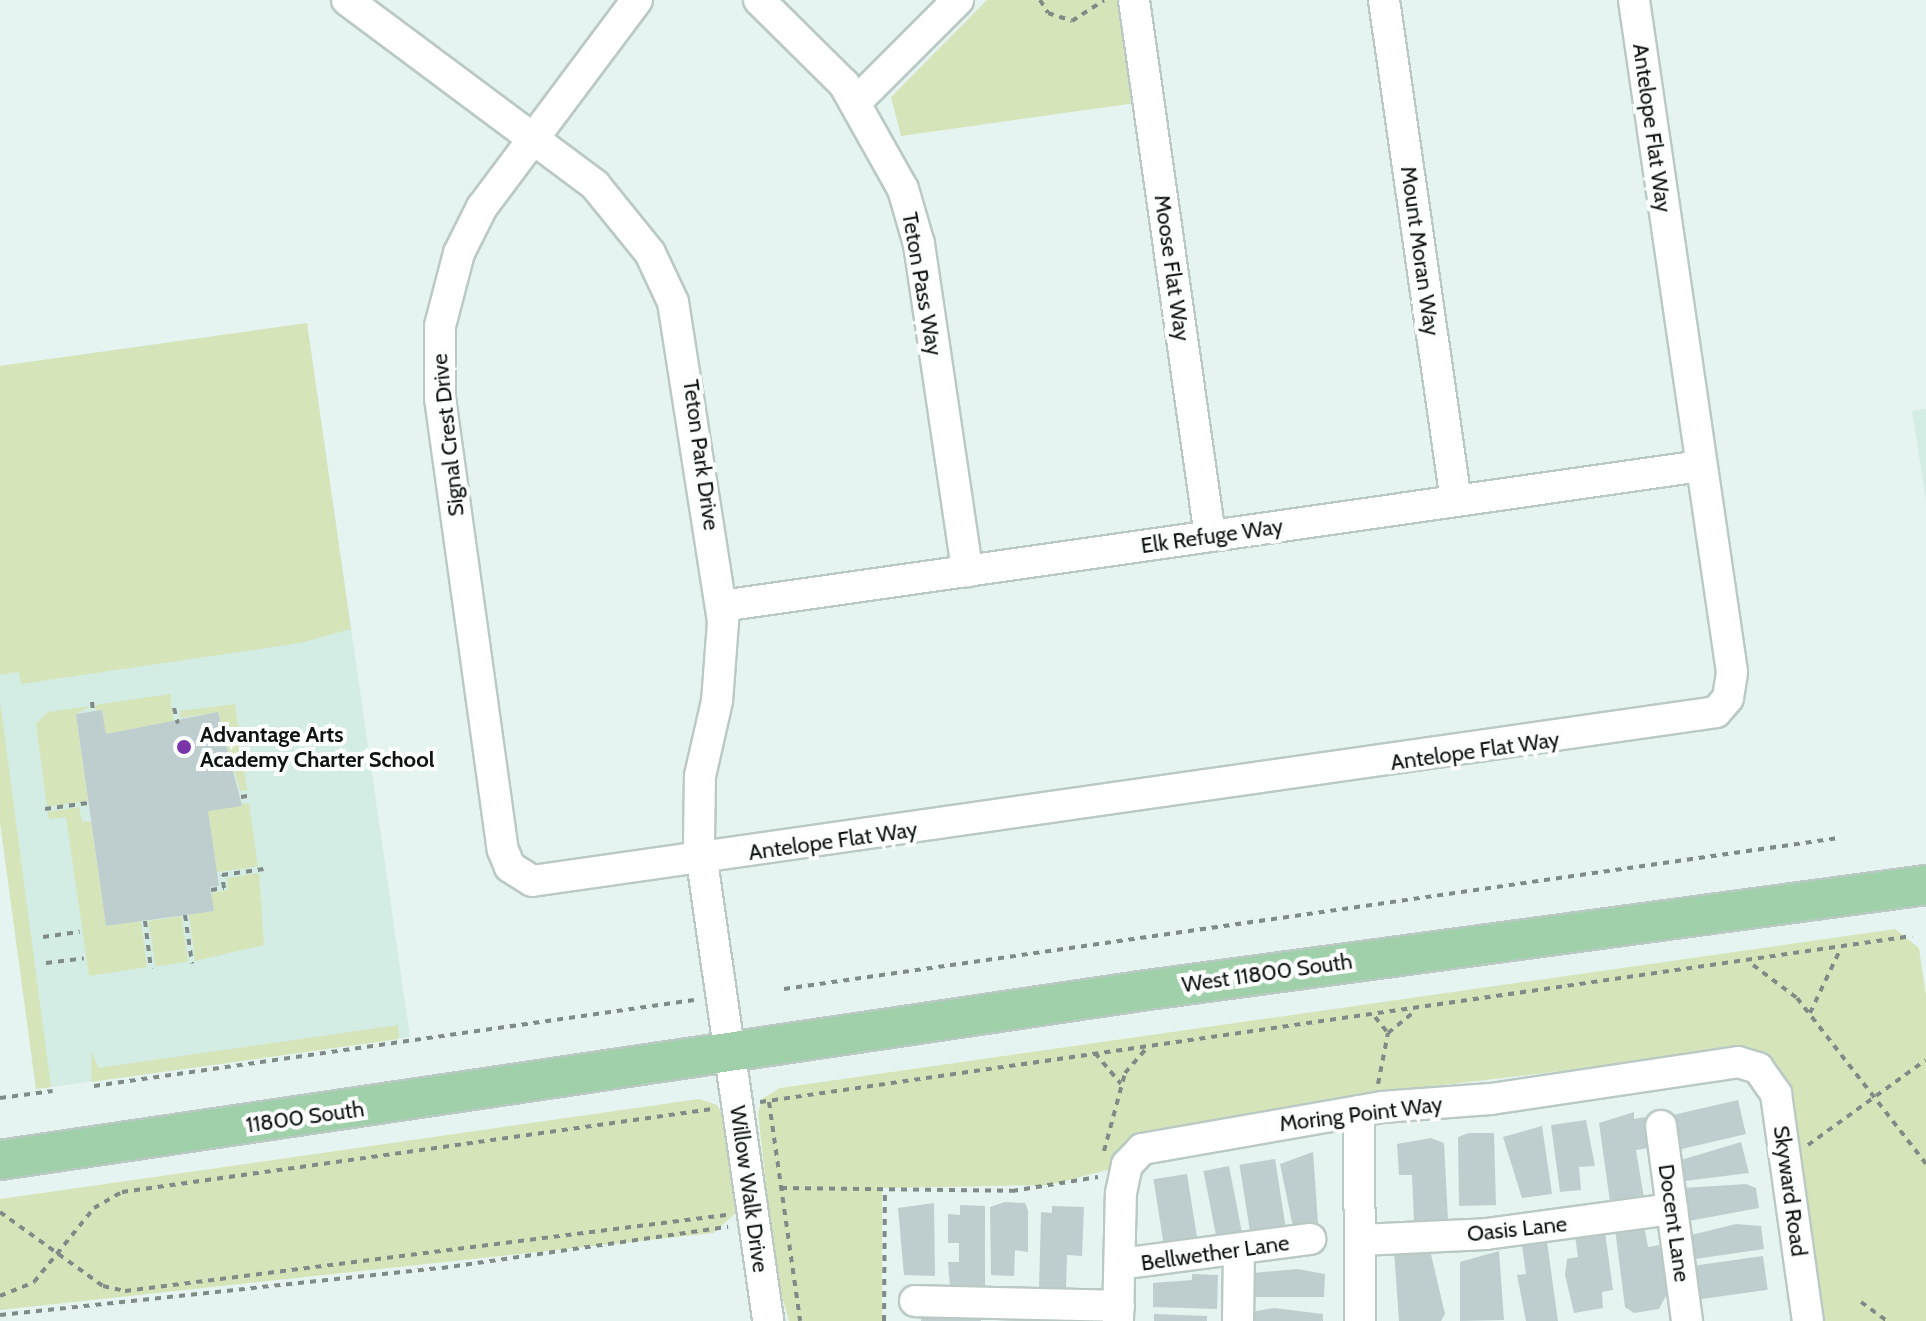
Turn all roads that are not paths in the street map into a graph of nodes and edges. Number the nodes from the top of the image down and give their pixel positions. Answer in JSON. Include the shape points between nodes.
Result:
{"nodes":[{"id":1,"x":347,"y":0,"type":"edge"},
{"id":2,"x":637,"y":0,"type":"edge"},
{"id":3,"x":759,"y":0,"type":"edge"},
{"id":4,"x":958,"y":0,"type":"edge"},
{"id":5,"x":1134,"y":0,"type":"edge"},
{"id":6,"x":1384,"y":0,"type":"edge"},
{"id":7,"x":1634,"y":0,"type":"edge"},
{"id":8,"x":857,"y":101,"type":"junction"},
{"id":9,"x":534,"y":138,"type":"junction"},
{"id":10,"x":1701,"y":466,"type":"junction"},
{"id":11,"x":1456,"y":501,"type":"junction"},
{"id":12,"x":1210,"y":536,"type":"junction"},
{"id":13,"x":967,"y":571,"type":"junction"},
{"id":14,"x":722,"y":606,"type":"junction"},
{"id":15,"x":702,"y":860,"type":"junction"},
{"id":16,"x":517,"y":874,"type":"joint"},
{"id":17,"x":1925,"y":890,"type":"edge"},
{"id":18,"x":731,"y":1057,"type":"junction"},
{"id":19,"x":1758,"y":1068,"type":"joint"},
{"id":20,"x":610,"y":1074,"type":"joint"},
{"id":21,"x":1359,"y":1111,"type":"junction"},
{"id":22,"x":1661,"y":1126,"type":"dead end"},
{"id":23,"x":0,"y":1160,"type":"edge"},
{"id":24,"x":1672,"y":1209,"type":"junction"},
{"id":25,"x":1310,"y":1239,"type":"dead end"},
{"id":26,"x":1361,"y":1240,"type":"junction"},
{"id":27,"x":1239,"y":1252,"type":"junction"},
{"id":28,"x":1120,"y":1264,"type":"junction"},
{"id":29,"x":915,"y":1301,"type":"dead end"},
{"id":30,"x":999,"y":1312,"type":"edge"},
{"id":31,"x":1118,"y":1314,"type":"edge"},
{"id":32,"x":768,"y":1321,"type":"edge"},
{"id":33,"x":1238,"y":1321,"type":"edge"},
{"id":34,"x":1360,"y":1321,"type":"edge"},
{"id":35,"x":1687,"y":1321,"type":"edge"},
{"id":36,"x":1808,"y":1321,"type":"edge"}],
"edges":[{"from":1,"to":9,"type":"street","name":"Teton Park Drive"},
{"from":2,"to":9,"type":"street","name":"Signal Crest Drive"},
{"from":3,"to":8,"type":"street","name":"Teton Pass Way"},
{"from":4,"to":8,"type":"street"},
{"from":5,"to":12,"type":"street","name":"Moose Flat Way"},
{"from":6,"to":11,"type":"street","name":"Mount Moran Way"},
{"from":7,"to":10,"type":"street","name":"Antelope Flat Way"},
{"from":8,"to":13,"type":"street","name":"Teton Pass Way","via":[[892,163],[919,244]]},
{"from":9,"to":14,"type":"street","name":"Teton Park Drive","via":[[616,206],[668,290],[686,354]]},
{"from":9,"to":16,"type":"street","name":"Signal Crest Drive","via":[[459,253],[438,350],[503,850]]},
{"from":10,"to":11,"type":"street","name":"Elk Refuge Way"},
{"from":10,"to":15,"type":"street","name":"Antelope Flat Way","via":[[1733,681],[1723,705],[1707,717]]},
{"from":11,"to":12,"type":"street","name":"Elk Refuge Way"},
{"from":12,"to":13,"type":"street","name":"Elk Refuge Way"},
{"from":13,"to":14,"type":"street","name":"Elk Refuge Way"},
{"from":14,"to":15,"type":"street","name":"Teton Park Drive","via":[[722,671],[698,799]]},
{"from":15,"to":16,"type":"street","name":"Antelope Flat Way","via":[[541,882]]},
{"from":15,"to":18,"type":"street","name":"Teton Park Drive"},
{"from":17,"to":18,"type":"main road","name":"West 11800 South","via":[[1140,991]]},
{"from":18,"to":20,"type":"main road","name":"West 11800 South"},
{"from":18,"to":32,"type":"street","name":"Willow Walk Drive"},
{"from":19,"to":21,"type":"street","name":"Moring Point Way","via":[[1727,1063]]},
{"from":19,"to":36,"type":"street","name":"Skyward Road","via":[[1776,1094]]},
{"from":20,"to":23,"type":"main road","name":"11800 South"},
{"from":21,"to":26,"type":"street"},
{"from":21,"to":28,"type":"street","name":"Moring Point Way","via":[[1142,1149],[1125,1173]]},
{"from":22,"to":24,"type":"street","name":"Docent Lane"},
{"from":24,"to":26,"type":"street","name":"Oasis Lane","via":[[1486,1234]]},
{"from":24,"to":35,"type":"street","name":"Docent Lane"},
{"from":25,"to":27,"type":"street","name":"Bellwether Lane"},
{"from":26,"to":34,"type":"street"},
{"from":27,"to":28,"type":"street","name":"Bellwether Lane"},
{"from":27,"to":33,"type":"street"},
{"from":28,"to":31,"type":"street","name":"Moring Point Way"},
{"from":29,"to":30,"type":"street"},
{"from":30,"to":31,"type":"street"}]}
